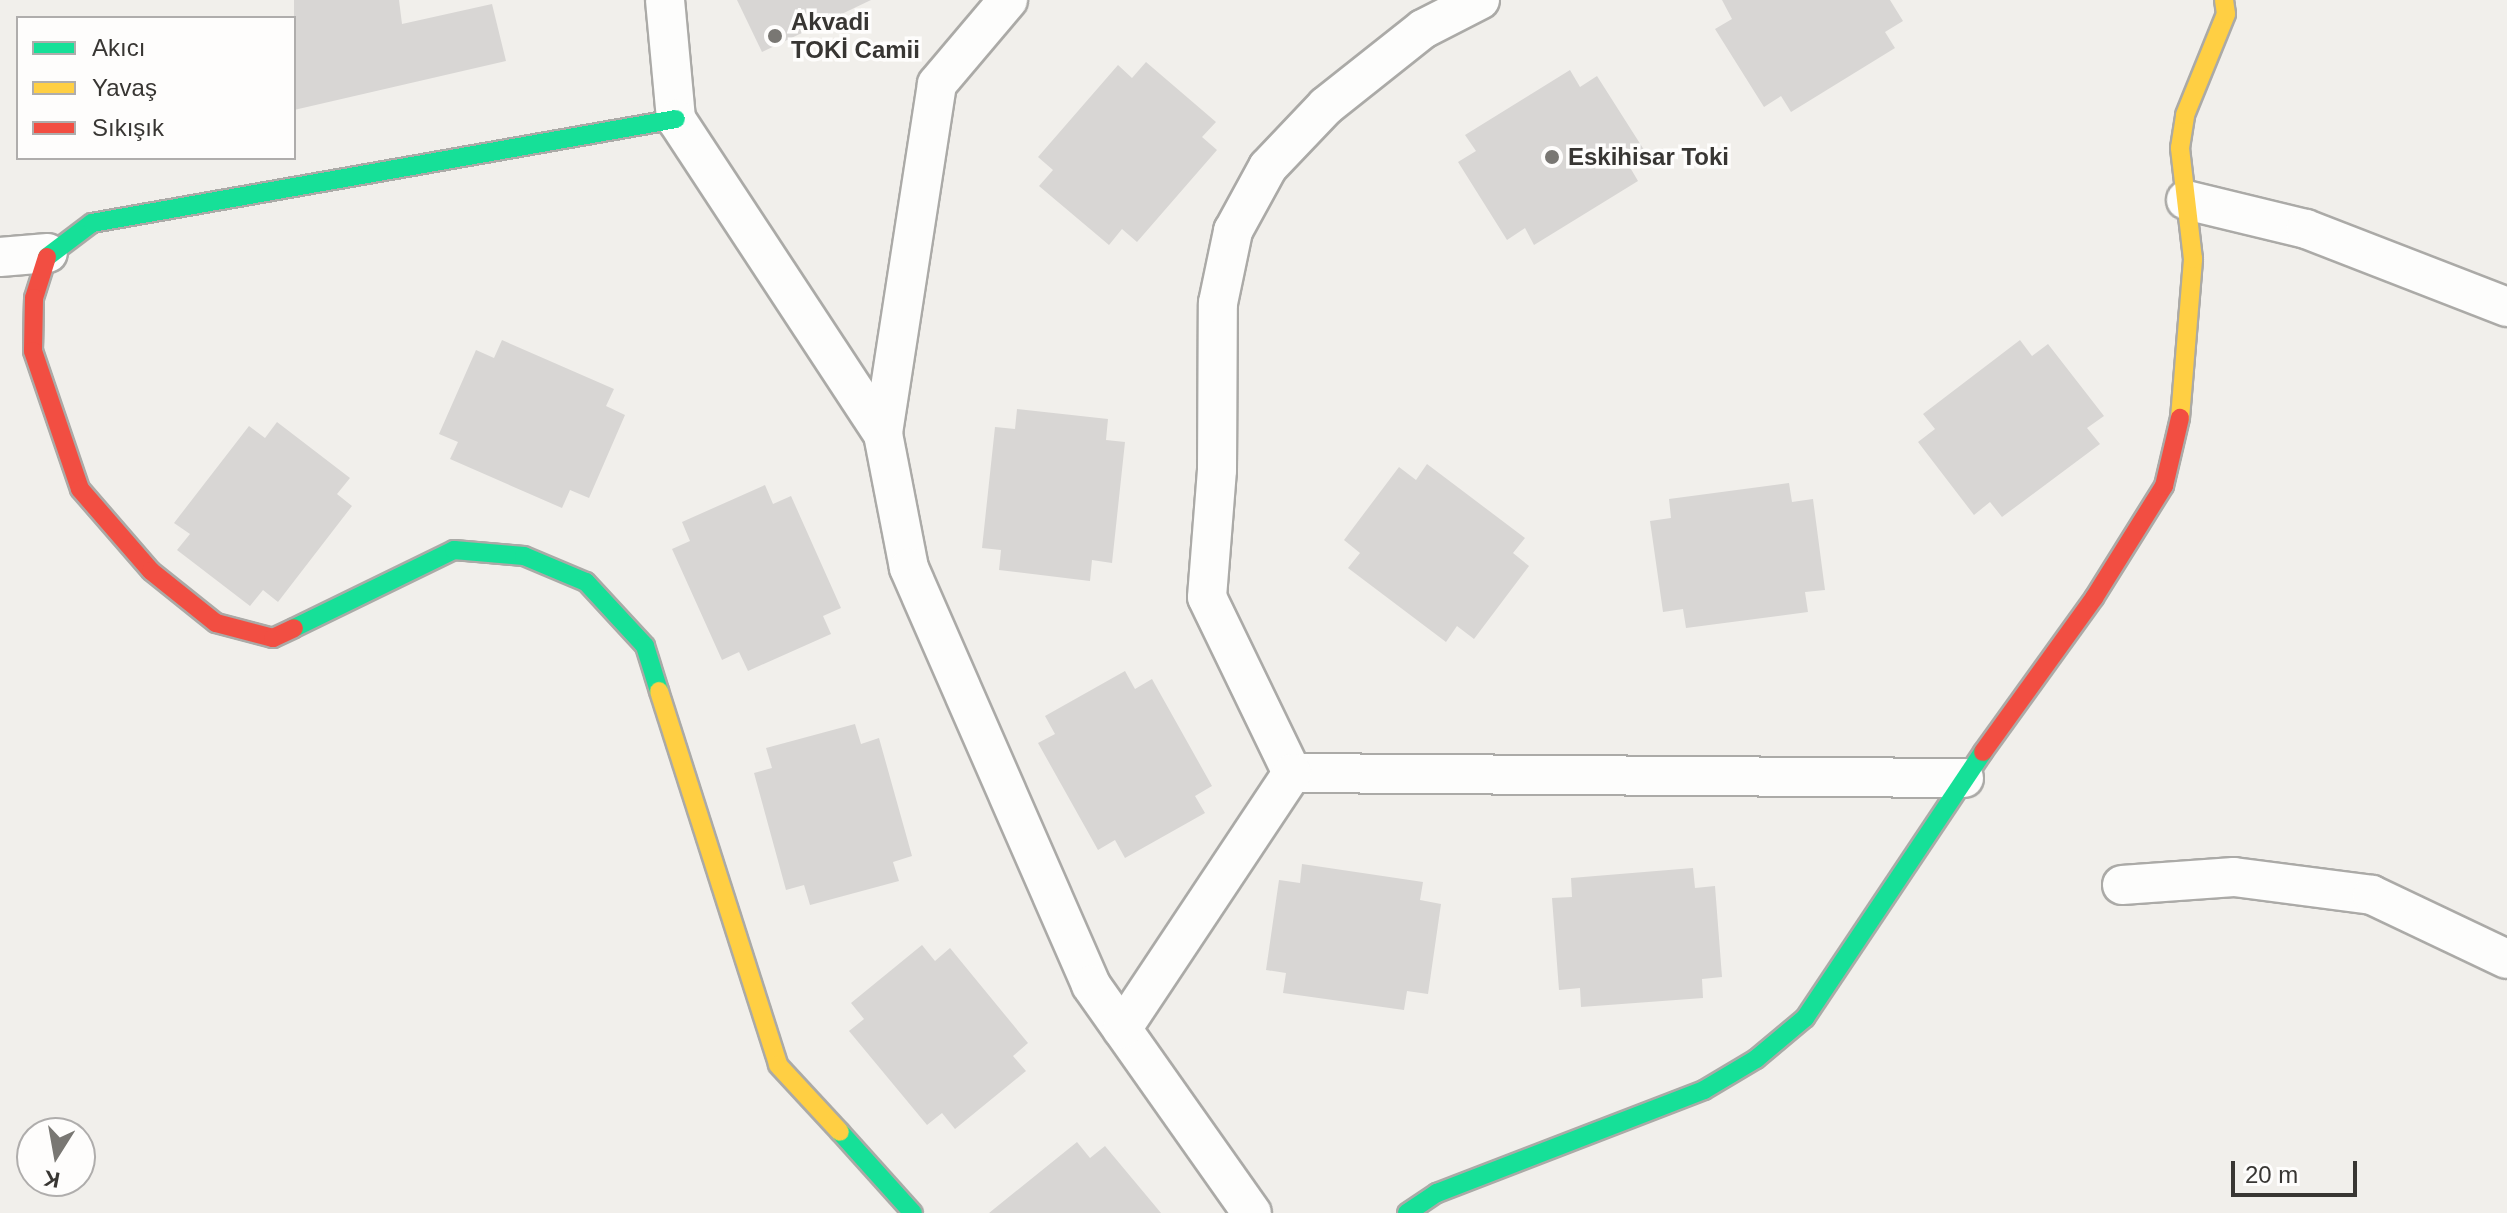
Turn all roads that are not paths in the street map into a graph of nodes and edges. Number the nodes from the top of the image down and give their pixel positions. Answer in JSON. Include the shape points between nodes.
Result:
{"nodes":[{"id":1,"x":665,"y":0,"type":"edge"},
{"id":2,"x":1008,"y":0,"type":"edge"},
{"id":3,"x":1480,"y":0,"type":"edge"},
{"id":4,"x":2224,"y":0,"type":"edge"},
{"id":5,"x":676,"y":119,"type":"junction"},
{"id":6,"x":2186,"y":200,"type":"junction"},
{"id":7,"x":48,"y":253,"type":"junction"},
{"id":8,"x":0,"y":257,"type":"edge"},
{"id":9,"x":2507,"y":307,"type":"edge"},
{"id":10,"x":883,"y":434,"type":"junction"},
{"id":11,"x":1292,"y":773,"type":"junction"},
{"id":12,"x":1964,"y":778,"type":"junction"},
{"id":13,"x":2122,"y":885,"type":"dead end"},
{"id":14,"x":2507,"y":959,"type":"edge"},
{"id":15,"x":1122,"y":1029,"type":"junction"},
{"id":16,"x":913,"y":1213,"type":"edge"},
{"id":17,"x":1252,"y":1213,"type":"edge"},
{"id":18,"x":1407,"y":1213,"type":"edge"}],
"edges":[{"from":1,"to":5,"type":"street"},
{"from":2,"to":10,"type":"street","via":[[937,84]]},
{"from":3,"to":11,"type":"street","via":[[1423,29],[1326,106],[1268,167],[1233,231],[1218,303],[1217,470],[1207,597]]},
{"from":4,"to":6,"type":"street","via":[[2226,14],[2208,70],[2185,115],[2180,148]]},
{"from":5,"to":7,"type":"street","via":[[92,223]]},
{"from":5,"to":10,"type":"street"},
{"from":6,"to":9,"type":"street","via":[[2306,229]]},
{"from":6,"to":12,"type":"street","via":[[2193,259],[2187,388],[2164,486],[2094,598]]},
{"from":7,"to":8,"type":"street"},
{"from":7,"to":16,"type":"street","via":[[34,298],[33,351],[80,489],[151,571],[216,623],[273,638],[454,550],[524,556],[586,582],[645,646],[778,1065]]},
{"from":10,"to":15,"type":"street","via":[[909,568],[1091,985]]},
{"from":11,"to":12,"type":"street"},
{"from":11,"to":15,"type":"street"},
{"from":12,"to":18,"type":"street","via":[[1805,1018],[1756,1059],[1704,1090],[1437,1193]]},
{"from":13,"to":14,"type":"street","via":[[2234,877],[2372,895]]},
{"from":15,"to":17,"type":"street"}]}
